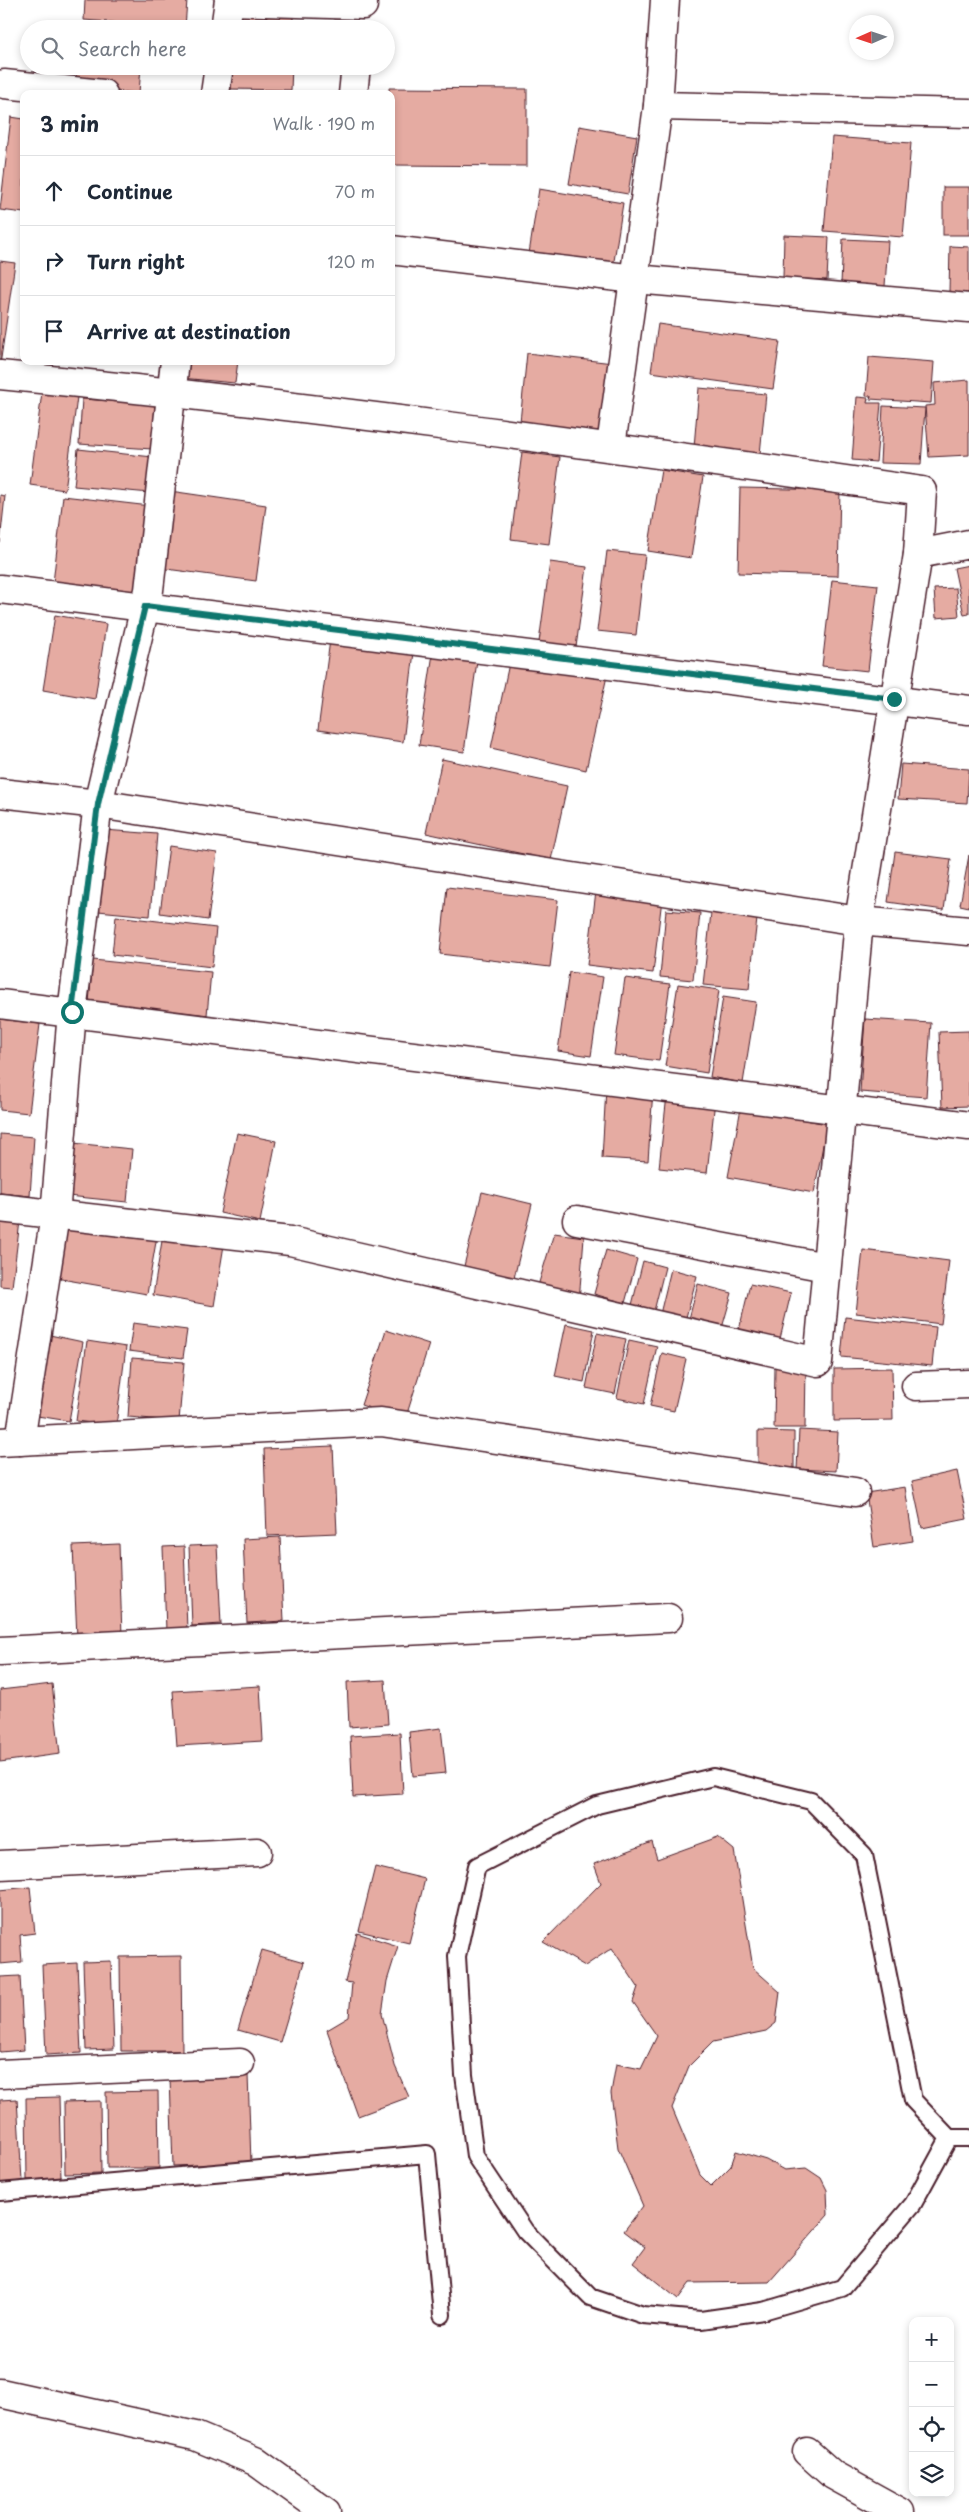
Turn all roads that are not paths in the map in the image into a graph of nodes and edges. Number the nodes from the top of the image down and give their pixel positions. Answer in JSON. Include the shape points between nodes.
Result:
{"nodes":[{"id":1,"x":229,"y":0,"type":"edge"},
{"id":2,"x":665,"y":0,"type":"edge"},
{"id":3,"x":362,"y":11,"type":"edge"},
{"id":4,"x":226,"y":20,"type":"edge"},
{"id":5,"x":218,"y":75,"type":"edge"},
{"id":6,"x":355,"y":75,"type":"edge"},
{"id":7,"x":4,"y":84,"type":"dead end"},
{"id":8,"x":63,"y":90,"type":"edge"},
{"id":9,"x":216,"y":90,"type":"edge"},
{"id":10,"x":353,"y":90,"type":"edge"},
{"id":11,"x":658,"y":106,"type":"junction"},
{"id":12,"x":969,"y":113,"type":"edge"},
{"id":13,"x":395,"y":250,"type":"edge"},
{"id":14,"x":635,"y":279,"type":"junction"},
{"id":15,"x":969,"y":308,"type":"edge"},
{"id":16,"x":174,"y":365,"type":"edge"},
{"id":17,"x":0,"y":375,"type":"edge"},
{"id":18,"x":170,"y":392,"type":"junction"},
{"id":19,"x":611,"y":446,"type":"junction"},
{"id":20,"x":969,"y":544,"type":"edge"},
{"id":21,"x":918,"y":554,"type":"junction"},
{"id":22,"x":0,"y":589,"type":"edge"},
{"id":23,"x":145,"y":606,"type":"junction"},
{"id":24,"x":894,"y":699,"type":"junction"},
{"id":25,"x":969,"y":710,"type":"edge"},
{"id":26,"x":0,"y":793,"type":"edge"},
{"id":27,"x":98,"y":804,"type":"junction"},
{"id":28,"x":859,"y":921,"type":"junction"},
{"id":29,"x":969,"y":931,"type":"edge"},
{"id":30,"x":0,"y":1004,"type":"edge"},
{"id":31,"x":72,"y":1012,"type":"junction"},
{"id":32,"x":840,"y":1108,"type":"junction"},
{"id":33,"x":969,"y":1126,"type":"edge"},
{"id":34,"x":0,"y":1208,"type":"edge"},
{"id":35,"x":55,"y":1216,"type":"junction"},
{"id":36,"x":577,"y":1220,"type":"dead end"},
{"id":37,"x":826,"y":1267,"type":"junction"},
{"id":38,"x":969,"y":1384,"type":"edge"},
{"id":39,"x":916,"y":1386,"type":"dead end"},
{"id":40,"x":10,"y":1442,"type":"edge"},
{"id":41,"x":855,"y":1492,"type":"dead end"},
{"id":42,"x":668,"y":1618,"type":"dead end"},
{"id":43,"x":0,"y":1651,"type":"edge"},
{"id":44,"x":257,"y":1852,"type":"dead end"},
{"id":45,"x":0,"y":1865,"type":"edge"},
{"id":46,"x":240,"y":2063,"type":"dead end"},
{"id":47,"x":0,"y":2074,"type":"edge"},
{"id":48,"x":949,"y":2138,"type":"junction"},
{"id":49,"x":969,"y":2138,"type":"edge"},
{"id":50,"x":0,"y":2192,"type":"edge"},
{"id":51,"x":442,"y":2315,"type":"dead end"},
{"id":52,"x":0,"y":2393,"type":"edge"},
{"id":53,"x":807,"y":2452,"type":"dead end"},
{"id":54,"x":326,"y":2512,"type":"edge"},
{"id":55,"x":900,"y":2512,"type":"edge"}],
"edges":[{"from":1,"to":3,"type":"street"},
{"from":1,"to":4,"type":"street"},
{"from":2,"to":11,"type":"street"},
{"from":5,"to":9,"type":"street"},
{"from":6,"to":10,"type":"street"},
{"from":7,"to":8,"type":"street"},
{"from":11,"to":12,"type":"street"},
{"from":11,"to":14,"type":"street"},
{"from":13,"to":14,"type":"street"},
{"from":14,"to":15,"type":"street"},
{"from":14,"to":19,"type":"street"},
{"from":16,"to":18,"type":"street"},
{"from":17,"to":18,"type":"street"},
{"from":18,"to":19,"type":"street"},
{"from":18,"to":23,"type":"street"},
{"from":19,"to":21,"type":"street","via":[[922,491]]},
{"from":20,"to":21,"type":"street"},
{"from":21,"to":24,"type":"street"},
{"from":22,"to":23,"type":"street"},
{"from":23,"to":24,"type":"street"},
{"from":23,"to":27,"type":"street"},
{"from":24,"to":25,"type":"street"},
{"from":24,"to":28,"type":"street"},
{"from":26,"to":27,"type":"street"},
{"from":27,"to":28,"type":"street"},
{"from":27,"to":31,"type":"street"},
{"from":28,"to":29,"type":"street"},
{"from":28,"to":32,"type":"street"},
{"from":30,"to":31,"type":"street"},
{"from":31,"to":32,"type":"street"},
{"from":31,"to":35,"type":"street"},
{"from":32,"to":33,"type":"street"},
{"from":32,"to":37,"type":"street"},
{"from":34,"to":35,"type":"street"},
{"from":35,"to":37,"type":"street","via":[[290,1241],[818,1362]]},
{"from":35,"to":40,"type":"street"},
{"from":36,"to":37,"type":"street"},
{"from":38,"to":39,"type":"street"},
{"from":40,"to":41,"type":"street","via":[[382,1422]]},
{"from":42,"to":43,"type":"street"},
{"from":44,"to":45,"type":"street"},
{"from":46,"to":47,"type":"street"},
{"from":48,"to":48,"type":"lane","via":[[912,2100],[864,1855],[810,1801],[713,1777],[597,1805],[477,1866],[457,1956],[464,2075],[475,2156],[525,2231],[590,2297],[644,2315],[701,2320],[762,2311],[842,2288],[913,2204]]},
{"from":48,"to":49,"type":"lane"},
{"from":50,"to":51,"type":"lane","via":[[427,2154]]},
{"from":52,"to":54,"type":"street","via":[[195,2436],[255,2461]]},
{"from":53,"to":55,"type":"street","via":[[833,2475]]}]}
